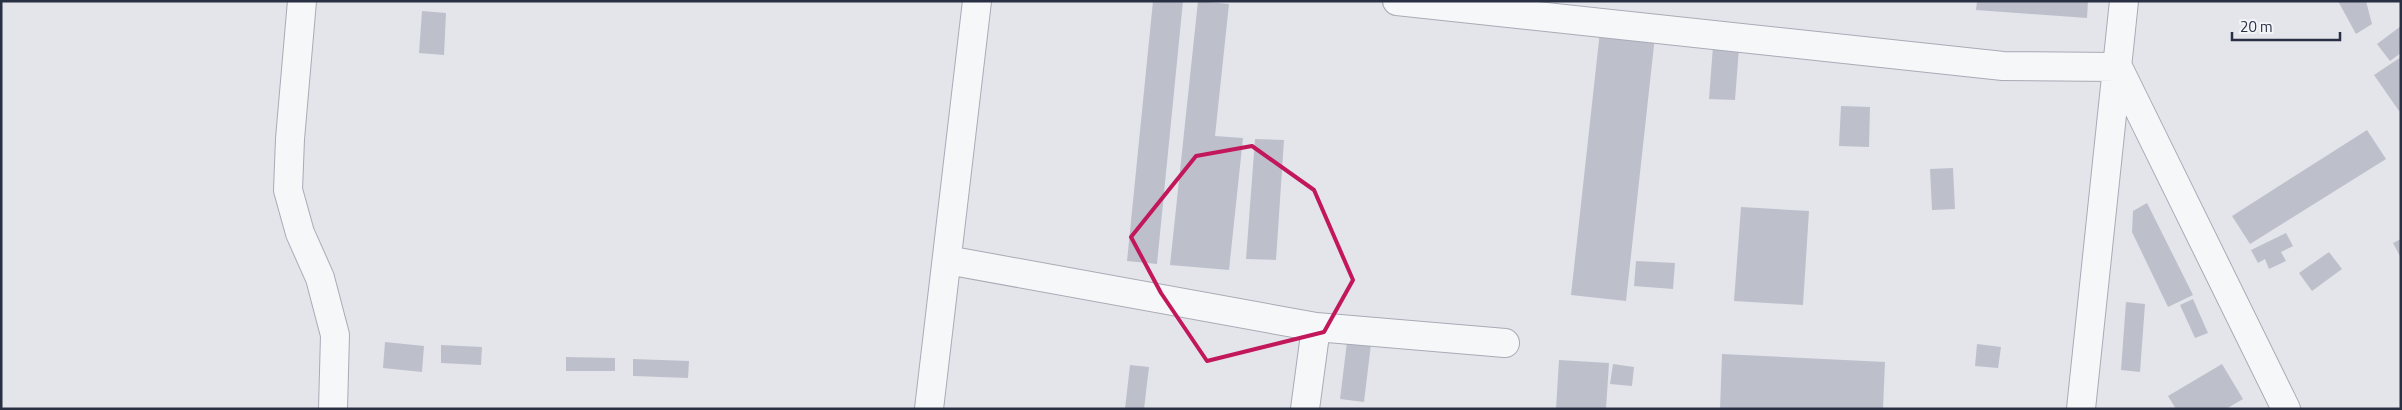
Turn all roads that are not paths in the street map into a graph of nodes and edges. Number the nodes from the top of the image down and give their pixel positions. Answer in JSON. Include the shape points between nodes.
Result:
{"nodes":[{"id":1,"x":302,"y":1,"type":"edge"},
{"id":2,"x":977,"y":1,"type":"edge"},
{"id":3,"x":1397,"y":1,"type":"edge"},
{"id":4,"x":2124,"y":1,"type":"edge"},
{"id":5,"x":2118,"y":67,"type":"junction"},
{"id":6,"x":947,"y":260,"type":"junction"},
{"id":7,"x":1316,"y":327,"type":"junction"},
{"id":8,"x":1505,"y":343,"type":"dead end"},
{"id":9,"x":334,"y":409,"type":"edge"},
{"id":10,"x":929,"y":409,"type":"edge"},
{"id":11,"x":1305,"y":409,"type":"edge"},
{"id":12,"x":2081,"y":409,"type":"edge"},
{"id":13,"x":2286,"y":409,"type":"edge"}],
"edges":[{"from":1,"to":9,"type":"street","via":[[288,190],[300,233],[320,278],[335,335]]},
{"from":2,"to":6,"type":"street"},
{"from":3,"to":5,"type":"street","via":[[2003,66]]},
{"from":4,"to":5,"type":"street"},
{"from":5,"to":12,"type":"street"},
{"from":5,"to":13,"type":"street"},
{"from":6,"to":7,"type":"street"},
{"from":6,"to":10,"type":"street"},
{"from":7,"to":8,"type":"street"},
{"from":7,"to":11,"type":"street"}]}
